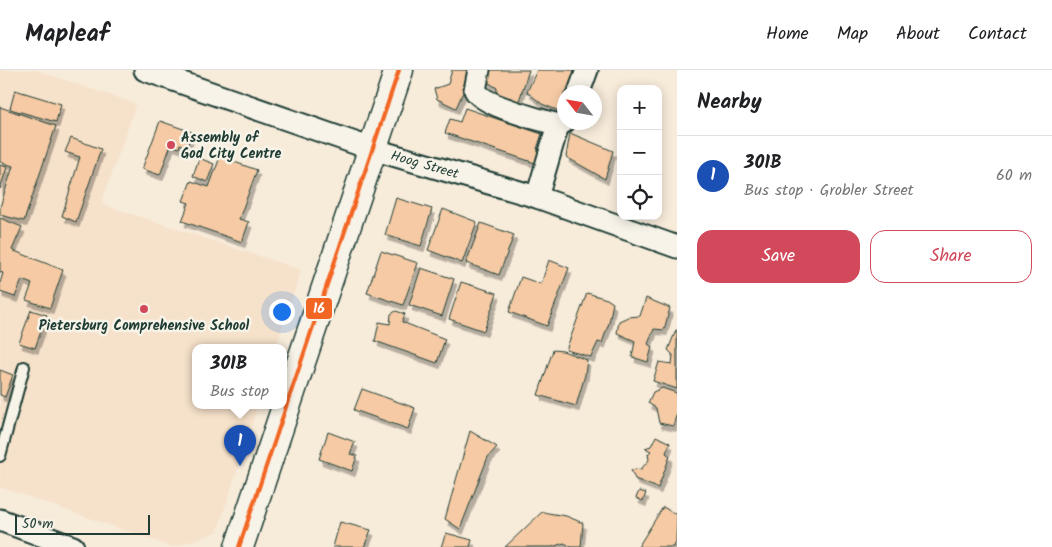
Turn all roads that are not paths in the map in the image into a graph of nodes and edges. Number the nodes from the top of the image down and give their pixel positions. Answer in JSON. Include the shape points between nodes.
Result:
{"nodes":[{"id":1,"x":145,"y":70,"type":"edge"},
{"id":2,"x":399,"y":70,"type":"edge"},
{"id":3,"x":479,"y":70,"type":"edge"},
{"id":4,"x":587,"y":70,"type":"edge"},
{"id":5,"x":582,"y":85,"type":"edge"},
{"id":6,"x":557,"y":123,"type":"edge"},
{"id":7,"x":559,"y":130,"type":"edge"},
{"id":8,"x":372,"y":149,"type":"junction"},
{"id":9,"x":538,"y":197,"type":"junction"},
{"id":10,"x":677,"y":247,"type":"edge"},
{"id":11,"x":24,"y":367,"type":"dead end"},
{"id":12,"x":287,"y":403,"type":"edge"},
{"id":13,"x":285,"y":409,"type":"edge"},
{"id":14,"x":0,"y":456,"type":"edge"},
{"id":15,"x":0,"y":520,"type":"edge"},
{"id":16,"x":73,"y":547,"type":"edge"},
{"id":17,"x":239,"y":547,"type":"edge"}],
"edges":[{"from":1,"to":8,"type":"street","name":"Hoog Street"},
{"from":2,"to":8,"type":"main road"},
{"from":3,"to":6,"type":"street","via":[[475,90],[480,98]]},
{"from":4,"to":5,"type":"street"},
{"from":7,"to":9,"type":"street"},
{"from":8,"to":9,"type":"street","name":"Hoog Street"},
{"from":8,"to":12,"type":"main road"},
{"from":9,"to":10,"type":"street","name":"Hoog Street"},
{"from":11,"to":14,"type":"lane"},
{"from":13,"to":17,"type":"main road"},
{"from":15,"to":16,"type":"street"}]}
